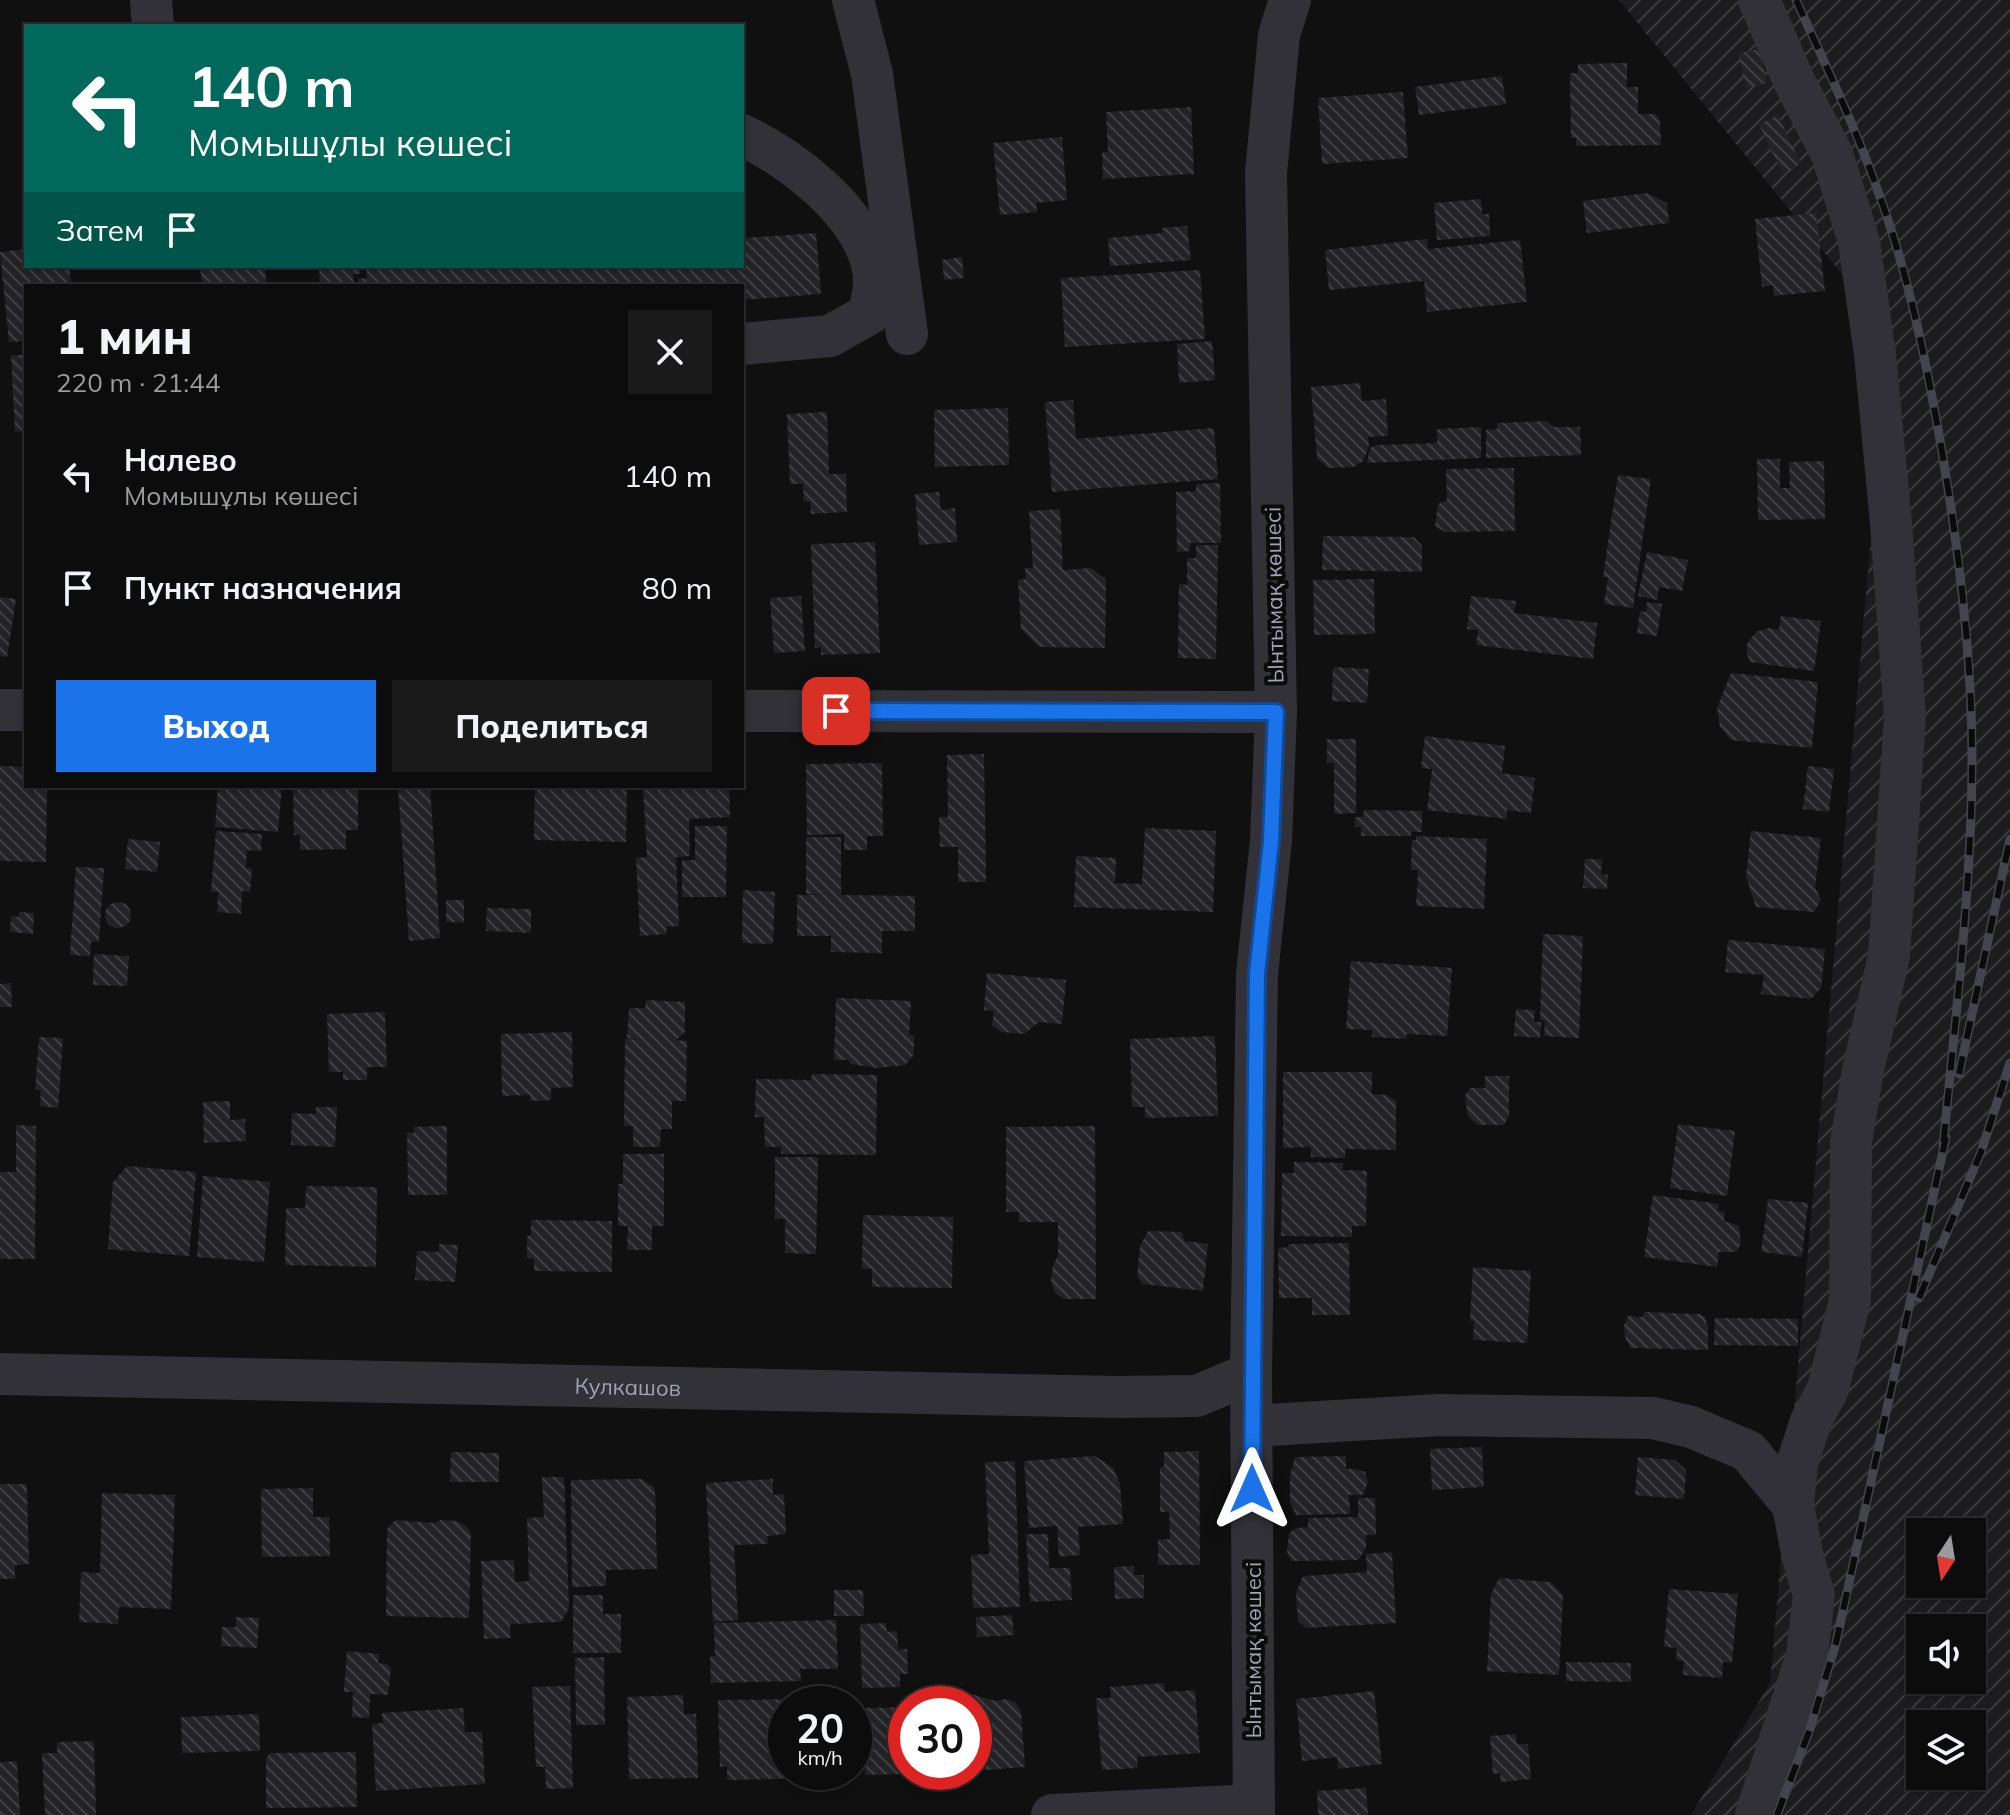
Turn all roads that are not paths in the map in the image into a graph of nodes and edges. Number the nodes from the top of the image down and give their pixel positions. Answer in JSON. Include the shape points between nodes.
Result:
{"nodes":[{"id":1,"x":151,"y":0,"type":"edge"},
{"id":2,"x":853,"y":0,"type":"edge"},
{"id":3,"x":1290,"y":0,"type":"edge"},
{"id":4,"x":1759,"y":0,"type":"edge"},
{"id":5,"x":153,"y":24,"type":"edge"},
{"id":6,"x":744,"y":136,"type":"edge"},
{"id":7,"x":899,"y":275,"type":"junction"},
{"id":8,"x":869,"y":314,"type":"junction"},
{"id":9,"x":907,"y":334,"type":"dead end"},
{"id":10,"x":744,"y":344,"type":"edge"},
{"id":11,"x":0,"y":710,"type":"edge"},
{"id":12,"x":24,"y":710,"type":"edge"},
{"id":13,"x":744,"y":711,"type":"edge"},
{"id":14,"x":1276,"y":712,"type":"junction"},
{"id":15,"x":1251,"y":1373,"type":"junction"},
{"id":16,"x":0,"y":1374,"type":"edge"},
{"id":17,"x":1811,"y":1421,"type":"junction"},
{"id":18,"x":1251,"y":1426,"type":"junction"},
{"id":19,"x":1691,"y":1427,"type":"junction"},
{"id":20,"x":1793,"y":1505,"type":"junction"},
{"id":21,"x":1254,"y":1810,"type":"edge"},
{"id":22,"x":1052,"y":1815,"type":"edge"},
{"id":23,"x":1756,"y":1815,"type":"edge"}],
"edges":[{"from":1,"to":5,"type":"street"},
{"from":2,"to":7,"type":"street","via":[[872,74]]},
{"from":3,"to":14,"type":"street","name":"Ынтымақ көшесі","via":[[1279,35],[1266,173]]},
{"from":4,"to":17,"type":"street","via":[[1832,154],[1859,242],[1877,369],[1905,718],[1889,956],[1851,1142],[1850,1300],[1828,1389]]},
{"from":6,"to":8,"type":"street","via":[[796,169],[856,227],[872,264]]},
{"from":7,"to":8,"type":"street"},
{"from":7,"to":9,"type":"street"},
{"from":8,"to":10,"type":"street","via":[[830,336]]},
{"from":11,"to":12,"type":"street"},
{"from":13,"to":14,"type":"street"},
{"from":14,"to":15,"type":"street","name":"Ынтымақ көшесі","via":[[1271,841],[1257,974]]},
{"from":15,"to":16,"type":"street","name":"Кулкашов","via":[[1197,1396],[1119,1397]]},
{"from":15,"to":18,"type":"street","name":"Ынтымақ көшесі"},
{"from":17,"to":19,"type":"street","via":[[1782,1431]]},
{"from":17,"to":20,"type":"street","via":[[1797,1464]]},
{"from":18,"to":19,"type":"street","via":[[1439,1415],[1653,1418]]},
{"from":18,"to":21,"type":"street","name":"Ынтымақ көшесі"},
{"from":19,"to":20,"type":"street","via":[[1748,1451]]},
{"from":20,"to":23,"type":"street","via":[[1814,1595],[1807,1655]]},
{"from":21,"to":22,"type":"street"}]}
